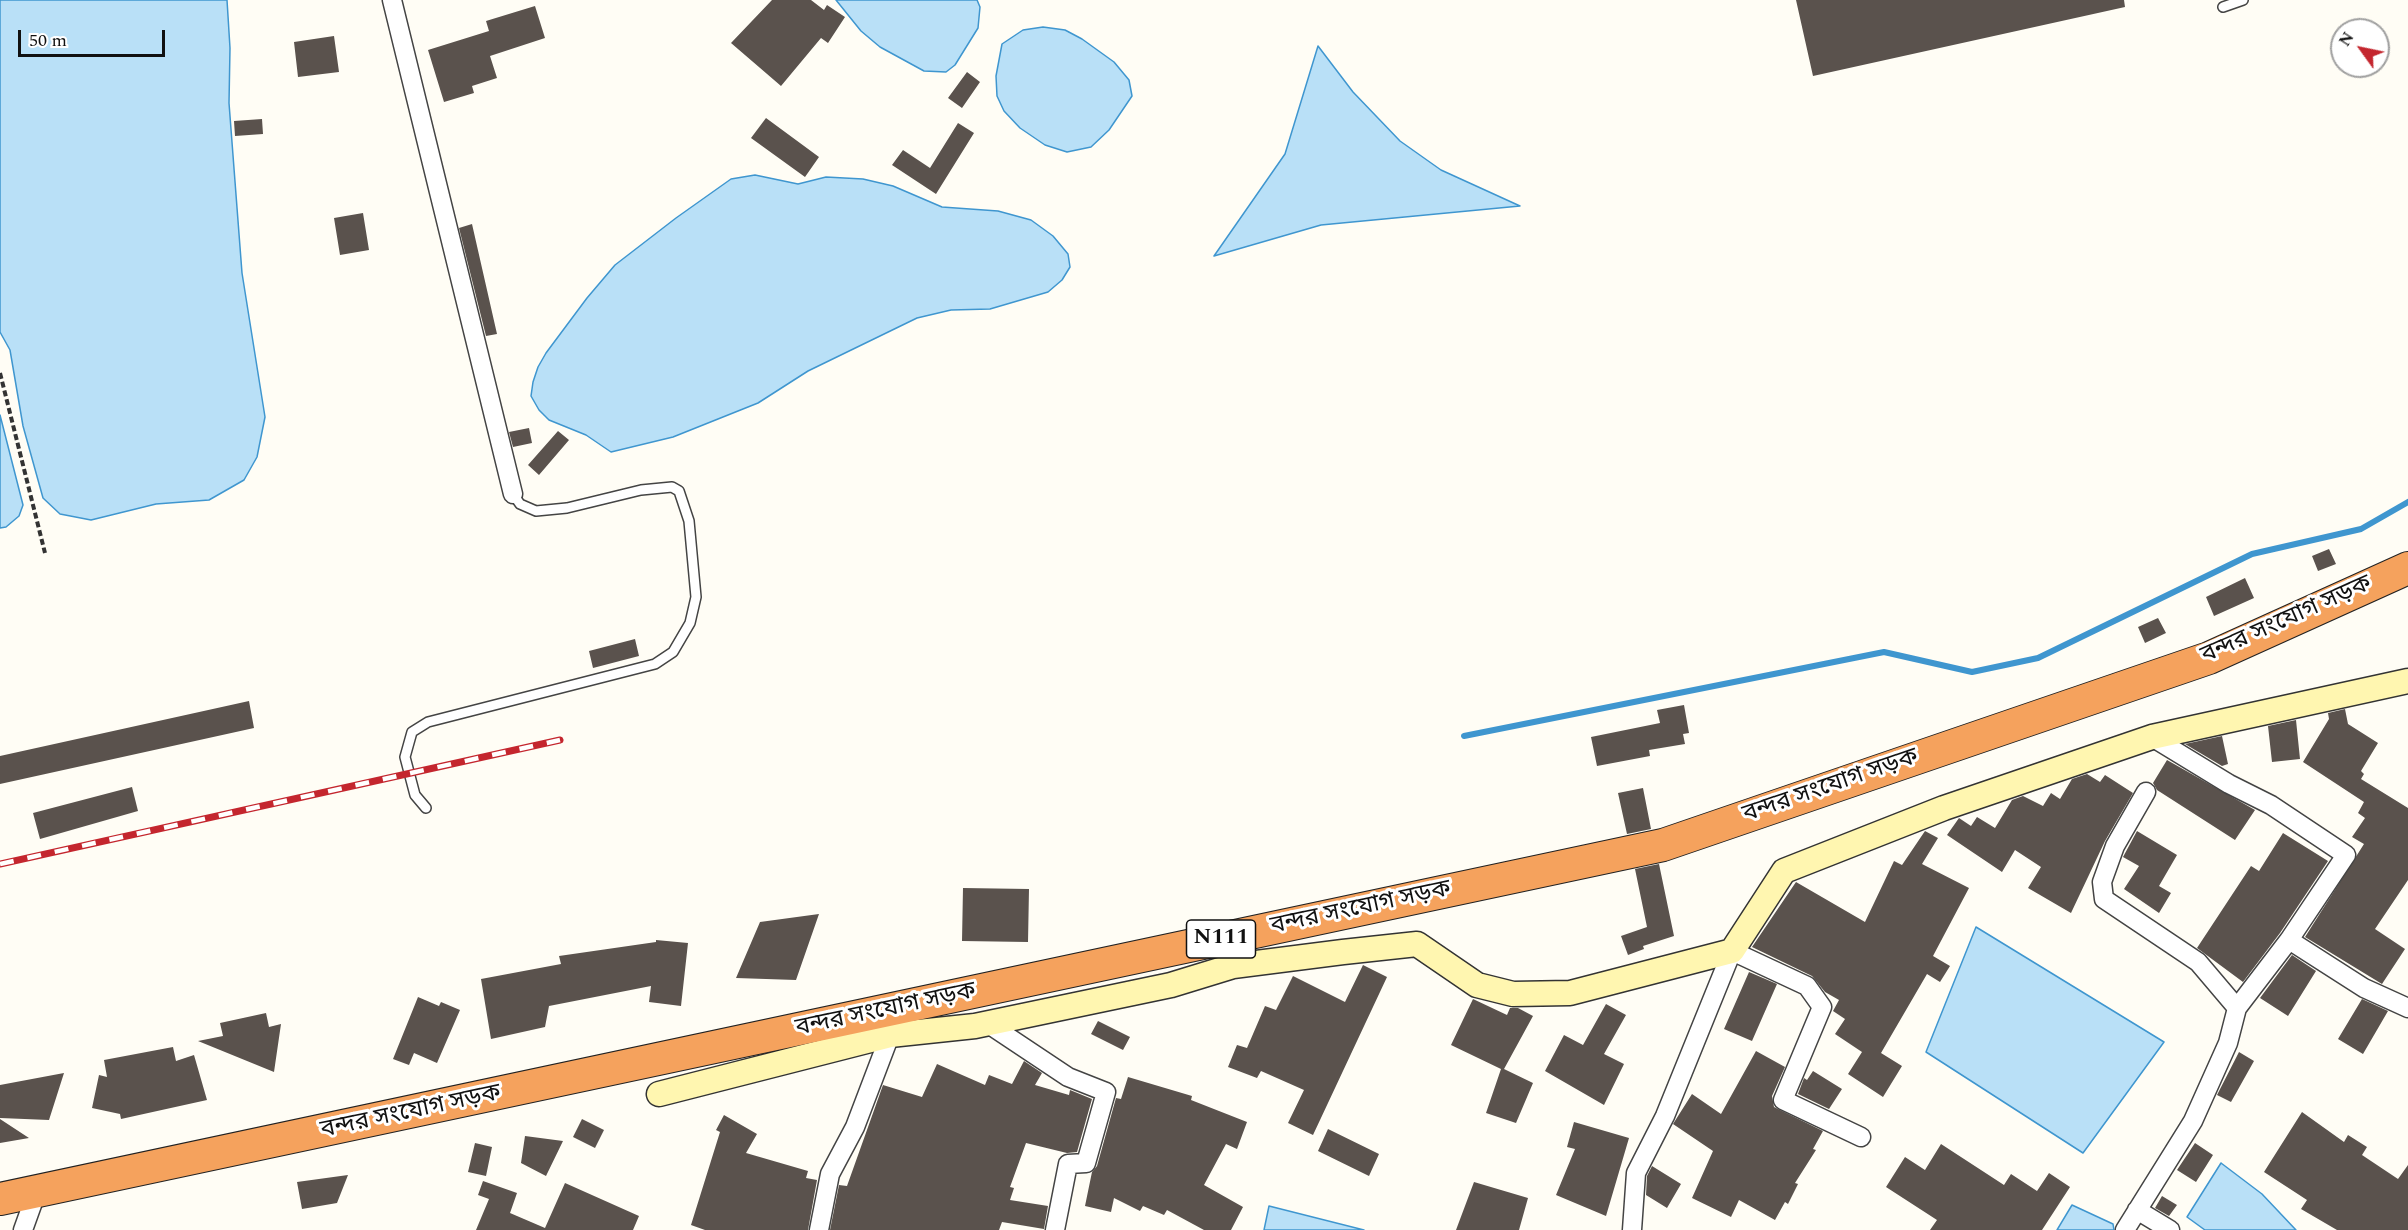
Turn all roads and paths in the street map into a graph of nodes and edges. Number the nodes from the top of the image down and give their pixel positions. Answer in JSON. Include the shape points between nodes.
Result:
{"nodes":[{"id":1,"x":392,"y":0,"type":"edge"},
{"id":2,"x":2243,"y":0,"type":"edge"},
{"id":3,"x":2223,"y":7,"type":"dead end"},
{"id":4,"x":0,"y":373,"type":"edge"},
{"id":5,"x":513,"y":494,"type":"joint"},
{"id":6,"x":45,"y":553,"type":"dead end"},
{"id":7,"x":2408,"y":558,"type":"edge"},
{"id":8,"x":2408,"y":568,"type":"edge"},
{"id":9,"x":2338,"y":599,"type":"junction"},
{"id":10,"x":2408,"y":681,"type":"edge"},
{"id":11,"x":2152,"y":737,"type":"junction"},
{"id":12,"x":2146,"y":792,"type":"dead end"},
{"id":13,"x":426,"y":808,"type":"dead end"},
{"id":14,"x":2289,"y":940,"type":"junction"},
{"id":15,"x":1732,"y":951,"type":"junction"},
{"id":16,"x":2237,"y":1008,"type":"junction"},
{"id":17,"x":2408,"y":1008,"type":"edge"},
{"id":18,"x":987,"y":1023,"type":"junction"},
{"id":19,"x":890,"y":1035,"type":"junction"},
{"id":20,"x":659,"y":1094,"type":"dead end"},
{"id":21,"x":1861,"y":1137,"type":"dead end"},
{"id":22,"x":37,"y":1191,"type":"junction"},
{"id":23,"x":0,"y":1199,"type":"edge"},
{"id":24,"x":2137,"y":1210,"type":"junction"},
{"id":25,"x":23,"y":1230,"type":"edge"},
{"id":26,"x":819,"y":1230,"type":"edge"},
{"id":27,"x":1055,"y":1230,"type":"edge"},
{"id":28,"x":1632,"y":1230,"type":"edge"},
{"id":29,"x":2124,"y":1230,"type":"edge"},
{"id":30,"x":2170,"y":1230,"type":"edge"}],
"edges":[{"from":1,"to":5,"type":"street"},
{"from":2,"to":3,"type":"lane"},
{"from":4,"to":6,"type":"path"},
{"from":5,"to":13,"type":"lane","via":[[520,504],[536,511],[567,508],[640,490],[672,487],[679,492],[689,521],[696,597],[690,622],[674,652],[655,664],[428,722],[412,732],[405,757],[415,795]]},
{"from":7,"to":9,"type":"street"},
{"from":8,"to":9,"type":"highway","name":"বন্দর সংযোগ সড়ক","number":"N111"},
{"from":9,"to":22,"type":"highway","name":"বন্দর সংযোগ সড়ক","number":"N111","via":[[2208,658],[1663,845]]},
{"from":10,"to":11,"type":"street"},
{"from":11,"to":14,"type":"street","via":[[2271,805],[2346,855]]},
{"from":11,"to":15,"type":"street","via":[[1944,808],[1784,871]]},
{"from":12,"to":16,"type":"street","via":[[2115,846],[2102,882],[2104,899],[2198,962]]},
{"from":14,"to":16,"type":"street"},
{"from":14,"to":17,"type":"street","via":[[2364,988]]},
{"from":15,"to":18,"type":"street","via":[[1570,993],[1513,994],[1477,985],[1417,944],[1233,966],[1171,985]]},
{"from":15,"to":21,"type":"street","via":[[1807,986],[1822,1008],[1783,1100]]},
{"from":15,"to":28,"type":"street","via":[[1665,1116],[1636,1173]]},
{"from":16,"to":24,"type":"street","via":[[2228,1043],[2193,1121]]},
{"from":18,"to":19,"type":"street"},
{"from":18,"to":27,"type":"street","via":[[1068,1077],[1106,1092],[1086,1163],[1068,1164]]},
{"from":19,"to":20,"type":"street"},
{"from":19,"to":26,"type":"street","via":[[855,1127],[830,1174]]},
{"from":22,"to":23,"type":"highway","name":"বন্দর সংযোগ সড়ক","number":"N111"},
{"from":22,"to":25,"type":"street"},
{"from":24,"to":29,"type":"street"},
{"from":24,"to":30,"type":"street"}]}
